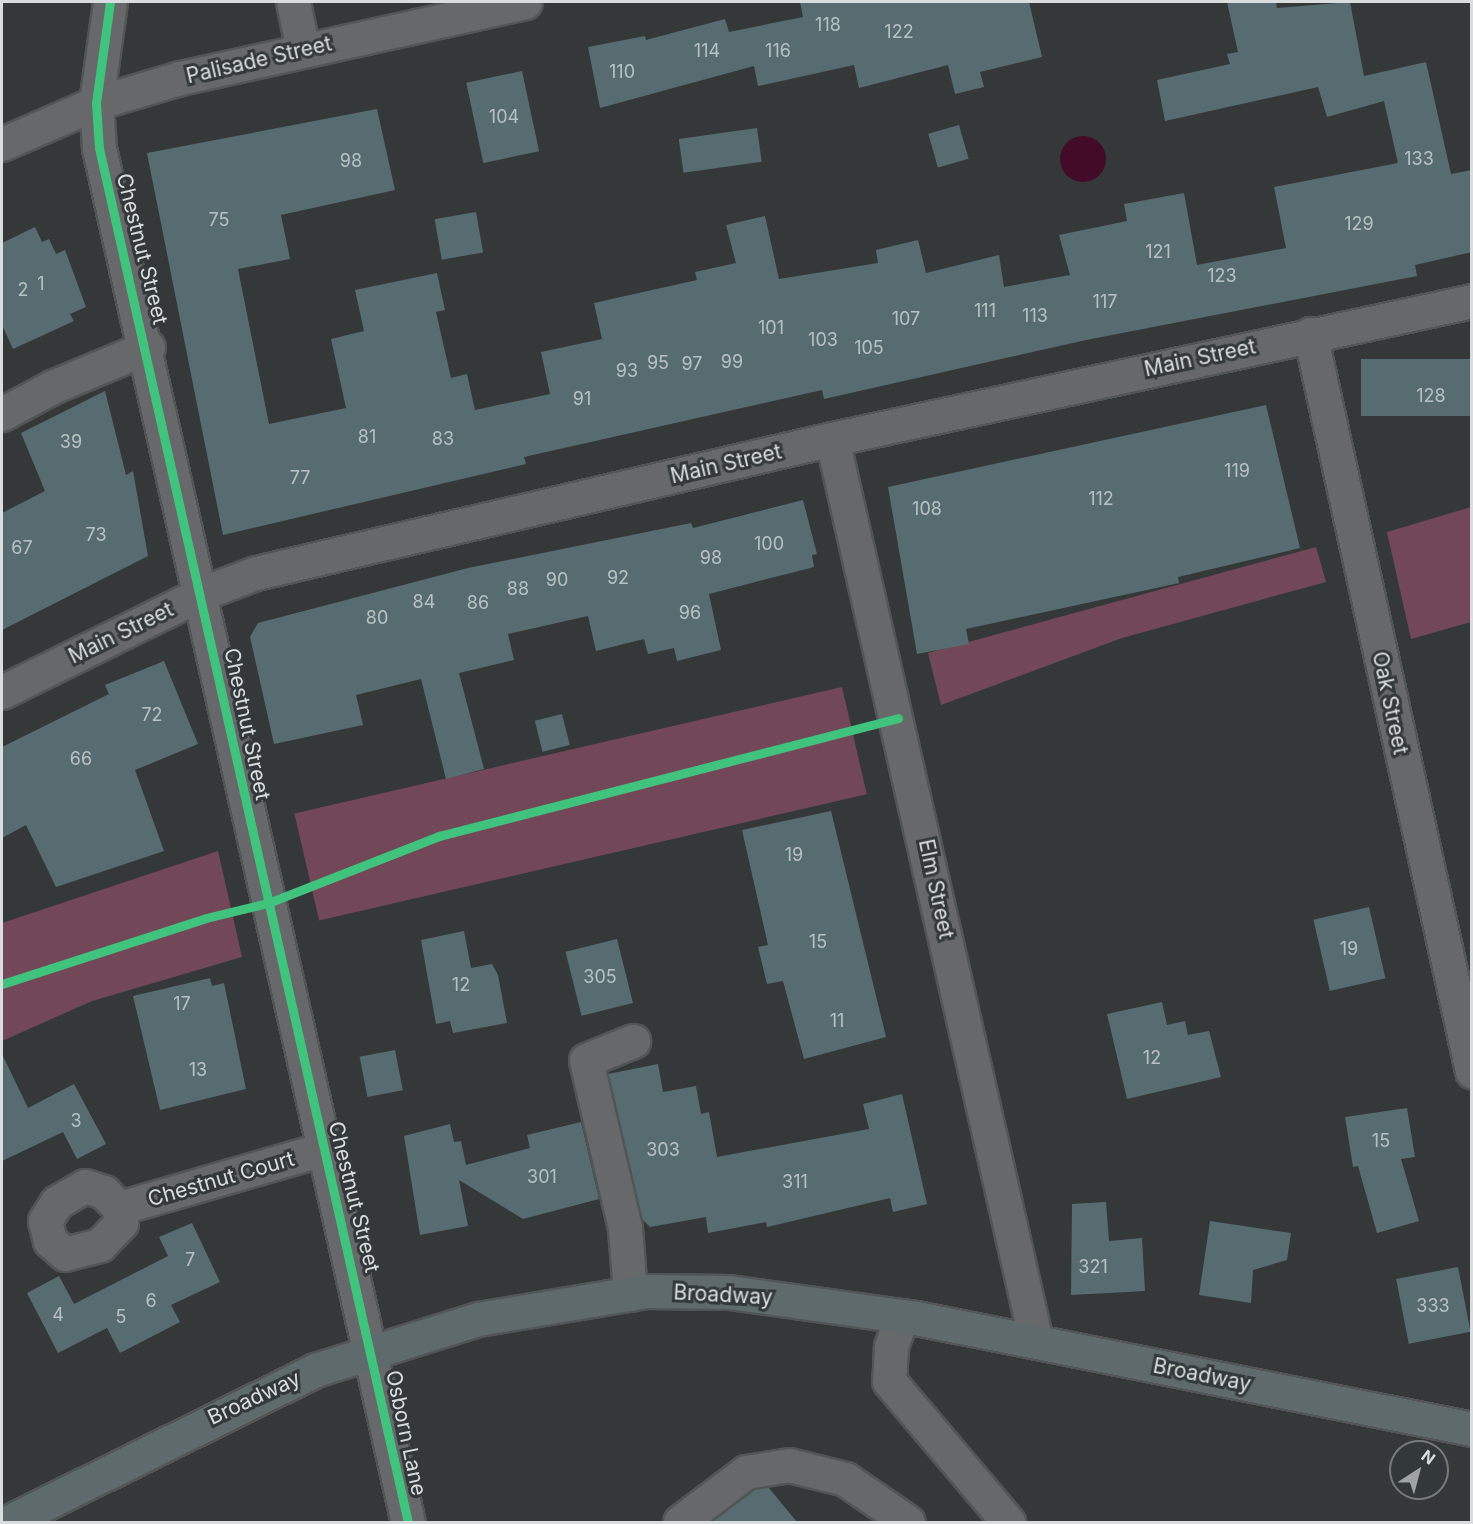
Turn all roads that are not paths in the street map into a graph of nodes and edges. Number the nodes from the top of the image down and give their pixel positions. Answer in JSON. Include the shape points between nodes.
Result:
{"nodes":[{"id":1,"x":110,"y":2,"type":"edge"},
{"id":2,"x":293,"y":2,"type":"edge"},
{"id":3,"x":525,"y":2,"type":"edge"},
{"id":4,"x":303,"y":50,"type":"junction"},
{"id":5,"x":96,"y":103,"type":"junction"},
{"id":6,"x":2,"y":144,"type":"edge"},
{"id":7,"x":1472,"y":301,"type":"edge"},
{"id":8,"x":1310,"y":334,"type":"junction"},
{"id":9,"x":148,"y":347,"type":"junction"},
{"id":10,"x":2,"y":414,"type":"edge"},
{"id":11,"x":832,"y":439,"type":"junction"},
{"id":12,"x":200,"y":594,"type":"junction"},
{"id":13,"x":2,"y":692,"type":"edge"},
{"id":14,"x":633,"y":1041,"type":"dead end"},
{"id":15,"x":1472,"y":1071,"type":"edge"},
{"id":16,"x":323,"y":1149,"type":"junction"},
{"id":17,"x":119,"y":1208,"type":"dead end"},
{"id":18,"x":630,"y":1294,"type":"junction"},
{"id":19,"x":902,"y":1316,"type":"junction"},
{"id":20,"x":1036,"y":1341,"type":"junction"},
{"id":21,"x":370,"y":1351,"type":"junction"},
{"id":22,"x":1472,"y":1429,"type":"edge"},
{"id":23,"x":8,"y":1522,"type":"edge"},
{"id":24,"x":408,"y":1522,"type":"edge"},
{"id":25,"x":680,"y":1522,"type":"edge"},
{"id":26,"x":908,"y":1522,"type":"edge"},
{"id":27,"x":1008,"y":1522,"type":"edge"}],
"edges":[{"from":1,"to":5,"type":"street","name":"Chestnut Street"},
{"from":2,"to":4,"type":"street"},
{"from":3,"to":4,"type":"street","name":"Palisade Street"},
{"from":4,"to":5,"type":"street","name":"Palisade Street"},
{"from":5,"to":6,"type":"street","name":"Palisade Street"},
{"from":5,"to":9,"type":"street","name":"Chestnut Street","via":[[99,148]]},
{"from":7,"to":8,"type":"street","name":"Main Street"},
{"from":8,"to":11,"type":"street","name":"Main Street"},
{"from":8,"to":15,"type":"street","name":"Oak Street"},
{"from":9,"to":10,"type":"street","via":[[52,387]]},
{"from":9,"to":12,"type":"street","name":"Chestnut Street"},
{"from":11,"to":12,"type":"street","name":"Main Street","via":[[256,573]]},
{"from":11,"to":20,"type":"street","name":"Elm Street"},
{"from":12,"to":13,"type":"street","name":"Main Street"},
{"from":12,"to":16,"type":"street","name":"Chestnut Street"},
{"from":14,"to":18,"type":"street","via":[[586,1060],[626,1228]]},
{"from":16,"to":17,"type":"street","name":"Chestnut Court"},
{"from":16,"to":21,"type":"street","name":"Chestnut Street"},
{"from":18,"to":19,"type":"main road","name":"Broadway","via":[[729,1292]]},
{"from":18,"to":21,"type":"main road","name":"Broadway","via":[[478,1319]]},
{"from":19,"to":20,"type":"main road","name":"Broadway"},
{"from":19,"to":27,"type":"street","via":[[891,1347],[889,1381]]},
{"from":20,"to":22,"type":"main road","name":"Broadway"},
{"from":21,"to":23,"type":"main road","name":"Broadway","via":[[243,1401]]},
{"from":21,"to":24,"type":"street","name":"Osborn Lane"},
{"from":25,"to":26,"type":"street","via":[[746,1472],[767,1465],[845,1479]]}]}
